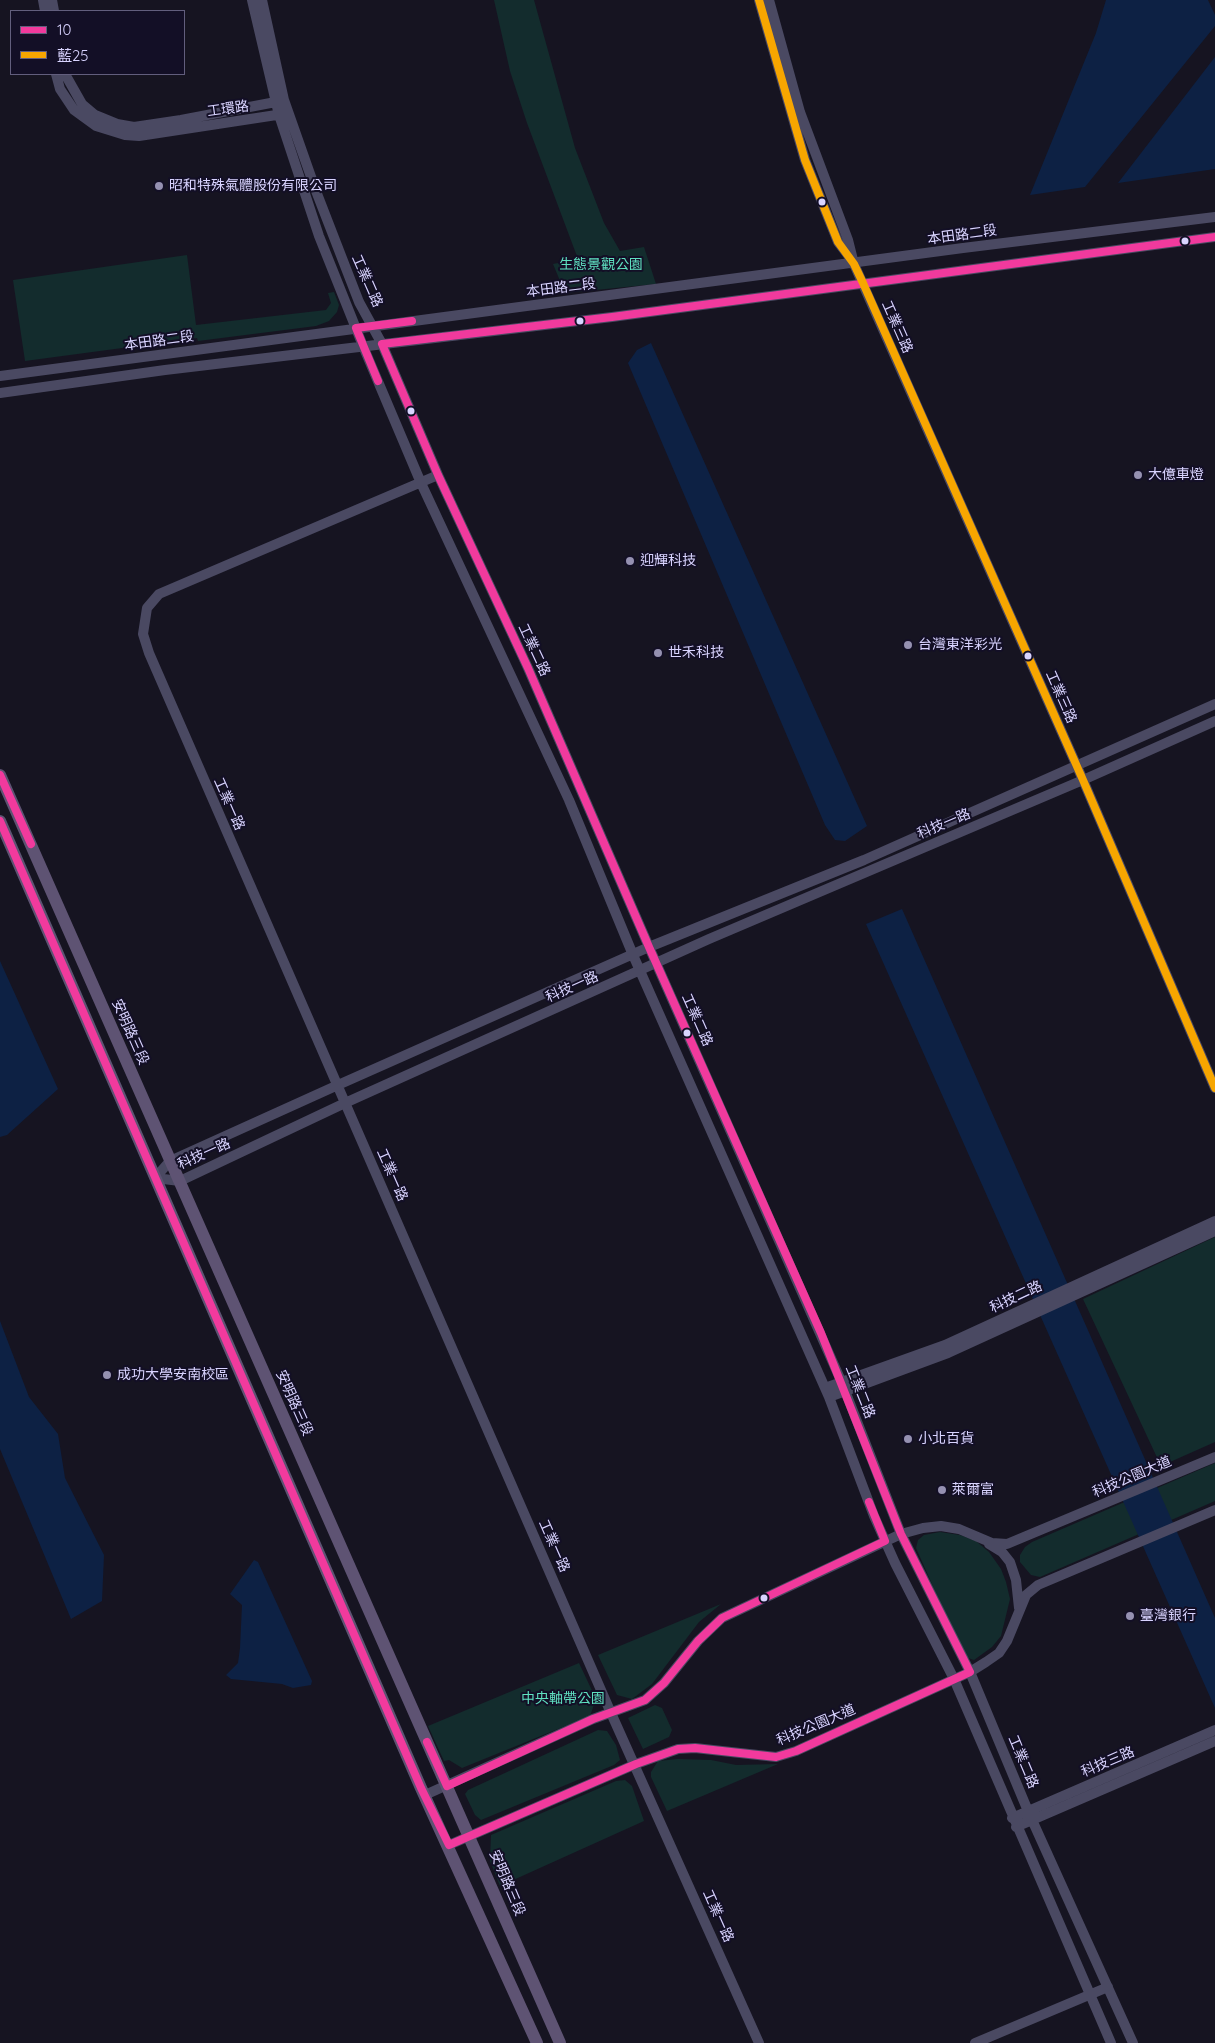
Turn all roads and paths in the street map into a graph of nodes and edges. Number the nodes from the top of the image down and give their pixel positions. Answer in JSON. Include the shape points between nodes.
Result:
{"nodes":[{"id":1,"x":252,"y":0,"type":"edge"},
{"id":2,"x":262,"y":0,"type":"edge"},
{"id":3,"x":759,"y":0,"type":"edge"},
{"id":4,"x":769,"y":0,"type":"edge"},
{"id":5,"x":57,"y":75,"type":"edge"},
{"id":6,"x":65,"y":75,"type":"edge"},
{"id":7,"x":70,"y":97,"type":"junction"},
{"id":8,"x":280,"y":101,"type":"junction"},
{"id":9,"x":284,"y":114,"type":"junction"},
{"id":10,"x":799,"y":123,"type":"junction"},
{"id":11,"x":170,"y":126,"type":"junction"},
{"id":12,"x":317,"y":193,"type":"junction"},
{"id":13,"x":306,"y":196,"type":"junction"},
{"id":14,"x":1215,"y":217,"type":"edge"},
{"id":15,"x":1215,"y":237,"type":"edge"},
{"id":16,"x":854,"y":264,"type":"junction"},
{"id":17,"x":863,"y":284,"type":"junction"},
{"id":18,"x":372,"y":326,"type":"junction"},
{"id":19,"x":356,"y":328,"type":"junction"},
{"id":20,"x":382,"y":344,"type":"junction"},
{"id":21,"x":363,"y":346,"type":"junction"},
{"id":22,"x":0,"y":376,"type":"edge"},
{"id":23,"x":0,"y":393,"type":"edge"},
{"id":24,"x":438,"y":476,"type":"junction"},
{"id":25,"x":421,"y":483,"type":"junction"},
{"id":26,"x":1215,"y":704,"type":"edge"},
{"id":27,"x":1215,"y":721,"type":"edge"},
{"id":28,"x":1076,"y":765,"type":"junction"},
{"id":29,"x":0,"y":775,"type":"edge"},
{"id":30,"x":1083,"y":780,"type":"junction"},
{"id":31,"x":0,"y":822,"type":"edge"},
{"id":32,"x":649,"y":947,"type":"junction"},
{"id":33,"x":633,"y":955,"type":"junction"},
{"id":34,"x":657,"y":963,"type":"junction"},
{"id":35,"x":640,"y":971,"type":"junction"},
{"id":36,"x":338,"y":1085,"type":"junction"},
{"id":37,"x":1215,"y":1088,"type":"edge"},
{"id":38,"x":345,"y":1103,"type":"junction"},
{"id":39,"x":170,"y":1161,"type":"junction"},
{"id":40,"x":156,"y":1178,"type":"junction"},
{"id":41,"x":180,"y":1181,"type":"junction"},
{"id":42,"x":1215,"y":1221,"type":"edge"},
{"id":43,"x":1215,"y":1231,"type":"edge"},
{"id":44,"x":844,"y":1387,"type":"junction"},
{"id":45,"x":827,"y":1393,"type":"junction"},
{"id":46,"x":1215,"y":1457,"type":"edge"},
{"id":47,"x":1215,"y":1510,"type":"edge"},
{"id":48,"x":901,"y":1534,"type":"junction"},
{"id":49,"x":975,"y":1535,"type":"junction"},
{"id":50,"x":885,"y":1541,"type":"junction"},
{"id":51,"x":1019,"y":1609,"type":"junction"},
{"id":52,"x":970,"y":1672,"type":"junction"},
{"id":53,"x":954,"y":1679,"type":"junction"},
{"id":54,"x":611,"y":1713,"type":"junction"},
{"id":55,"x":1215,"y":1730,"type":"edge"},
{"id":56,"x":1215,"y":1741,"type":"edge"},
{"id":57,"x":636,"y":1764,"type":"junction"},
{"id":58,"x":447,"y":1786,"type":"junction"},
{"id":59,"x":424,"y":1795,"type":"junction"},
{"id":60,"x":1030,"y":1816,"type":"junction"},
{"id":61,"x":1014,"y":1823,"type":"junction"},
{"id":62,"x":471,"y":1836,"type":"junction"},
{"id":63,"x":449,"y":1845,"type":"junction"},
{"id":64,"x":1108,"y":1987,"type":"junction"},
{"id":65,"x":1090,"y":1995,"type":"junction"},
{"id":66,"x":537,"y":2043,"type":"edge"},
{"id":67,"x":560,"y":2043,"type":"edge"},
{"id":68,"x":759,"y":2043,"type":"edge"},
{"id":69,"x":975,"y":2043,"type":"edge"},
{"id":70,"x":1111,"y":2043,"type":"edge"},
{"id":71,"x":1133,"y":2043,"type":"edge"}],
"edges":[{"from":1,"to":8,"type":"street","name":"工業二路"},
{"from":2,"to":8,"type":"street","name":"工業二路"},
{"from":3,"to":10,"type":"street","name":"工業三路"},
{"from":4,"to":10,"type":"street","name":"工業三路"},
{"from":5,"to":7,"type":"street","name":"工環路"},
{"from":6,"to":7,"type":"street","name":"工環路"},
{"from":7,"to":11,"type":"street","name":"工環路","via":[[95,115],[117,124]]},
{"from":8,"to":9,"type":"street","name":"工業二路"},
{"from":8,"to":11,"type":"street","name":"工環路"},
{"from":9,"to":11,"type":"street","name":"工環路"},
{"from":9,"to":12,"type":"street","name":"工業二路"},
{"from":9,"to":13,"type":"street","name":"工業二路"},
{"from":10,"to":16,"type":"street","name":"工業三路","via":[[808,151],[848,240]]},
{"from":12,"to":13,"type":"street"},
{"from":12,"to":18,"type":"street","name":"工業二路","via":[[359,302]]},
{"from":13,"to":19,"type":"street","name":"工業二路"},
{"from":14,"to":16,"type":"street","name":"本田路二段"},
{"from":15,"to":17,"type":"street"},
{"from":16,"to":17,"type":"street","name":"工業三路"},
{"from":16,"to":18,"type":"street","name":"本田路二段"},
{"from":17,"to":20,"type":"street"},
{"from":17,"to":28,"type":"street","name":"工業三路"},
{"from":18,"to":19,"type":"street","name":"本田路二段"},
{"from":18,"to":20,"type":"street","name":"工業二路"},
{"from":19,"to":21,"type":"street","name":"工業二路"},
{"from":19,"to":22,"type":"street","name":"本田路二段"},
{"from":20,"to":21,"type":"street"},
{"from":20,"to":24,"type":"street","name":"工業二路"},
{"from":21,"to":23,"type":"street"},
{"from":21,"to":25,"type":"street","name":"工業二路"},
{"from":24,"to":25,"type":"street","name":"工業一路"},
{"from":24,"to":32,"type":"street","name":"工業二路","via":[[528,668]]},
{"from":25,"to":33,"type":"street","name":"工業二路","via":[[569,800]]},
{"from":25,"to":36,"type":"street","name":"工業一路","via":[[159,594],[147,608],[143,634]]},
{"from":26,"to":28,"type":"street","name":"科技一路"},
{"from":27,"to":30,"type":"street","name":"科技一路"},
{"from":28,"to":30,"type":"street","name":"工業三路"},
{"from":28,"to":32,"type":"street","name":"科技一路","via":[[864,860]]},
{"from":29,"to":39,"type":"main road","name":"安明路三段"},
{"from":30,"to":34,"type":"street","name":"科技一路"},
{"from":30,"to":37,"type":"street","name":"工業三路"},
{"from":31,"to":40,"type":"main road"},
{"from":32,"to":33,"type":"street","name":"科技一路"},
{"from":32,"to":34,"type":"street","name":"工業二路"},
{"from":33,"to":35,"type":"street","name":"工業二路"},
{"from":33,"to":36,"type":"street","name":"科技一路"},
{"from":34,"to":35,"type":"street","name":"科技一路"},
{"from":34,"to":44,"type":"street","name":"工業二路"},
{"from":35,"to":38,"type":"street","name":"科技一路"},
{"from":35,"to":45,"type":"street","name":"工業二路"},
{"from":36,"to":38,"type":"street","name":"工業一路"},
{"from":36,"to":39,"type":"street","name":"科技一路"},
{"from":38,"to":41,"type":"street","name":"科技一路"},
{"from":38,"to":54,"type":"street","name":"工業一路"},
{"from":39,"to":40,"type":"street","name":"科技一路"},
{"from":39,"to":41,"type":"main road","name":"安明路三段"},
{"from":40,"to":41,"type":"street","name":"科技一路"},
{"from":40,"to":59,"type":"main road"},
{"from":41,"to":58,"type":"main road","name":"安明路三段"},
{"from":42,"to":44,"type":"street","name":"科技二路","via":[[945,1345]]},
{"from":43,"to":44,"type":"street","name":"科技二路","via":[[948,1353]]},
{"from":44,"to":45,"type":"street","name":"科技二路"},
{"from":44,"to":48,"type":"street","name":"工業二路"},
{"from":45,"to":50,"type":"street","name":"工業二路"},
{"from":46,"to":49,"type":"street","name":"科技公園大道","via":[[1007,1544],[992,1543]]},
{"from":47,"to":51,"type":"street","name":"科技公園大道","via":[[1038,1585],[1026,1595]]},
{"from":48,"to":49,"type":"street","name":"科技公園大道","via":[[941,1526]]},
{"from":48,"to":50,"type":"street","name":"科技公園大道"},
{"from":48,"to":52,"type":"street","name":"工業二路"},
{"from":49,"to":51,"type":"street","name":"科技公園大道","via":[[1002,1552],[1010,1562],[1016,1580]]},
{"from":50,"to":53,"type":"street","name":"工業二路"},
{"from":50,"to":54,"type":"street","name":"科技公園大道","via":[[722,1618],[654,1693],[645,1700]]},
{"from":51,"to":52,"type":"street","name":"科技公園大道","via":[[999,1653]]},
{"from":52,"to":53,"type":"street","name":"科技公園大道"},
{"from":52,"to":60,"type":"street","name":"工業二路"},
{"from":53,"to":57,"type":"street","name":"科技公園大道","via":[[796,1751],[776,1757],[686,1748]]},
{"from":53,"to":61,"type":"street","name":"工業二路"},
{"from":54,"to":57,"type":"street","name":"工業一路"},
{"from":54,"to":58,"type":"street","name":"科技公園大道"},
{"from":55,"to":60,"type":"street","name":"科技三路"},
{"from":56,"to":60,"type":"street","name":"科技三路"},
{"from":57,"to":62,"type":"street","name":"科技公園大道"},
{"from":57,"to":68,"type":"street","name":"工業一路"},
{"from":58,"to":59,"type":"street","name":"科技公園大道"},
{"from":58,"to":62,"type":"main road","name":"安明路三段"},
{"from":59,"to":63,"type":"main road"},
{"from":60,"to":61,"type":"street","name":"科技三路"},
{"from":60,"to":64,"type":"street","name":"工業二路"},
{"from":61,"to":65,"type":"street","name":"工業二路"},
{"from":62,"to":63,"type":"street","name":"科技公園大道"},
{"from":62,"to":67,"type":"main road","name":"安明路三段"},
{"from":63,"to":66,"type":"main road"},
{"from":64,"to":65,"type":"street"},
{"from":64,"to":71,"type":"street","name":"工業二路"},
{"from":65,"to":69,"type":"street"},
{"from":65,"to":70,"type":"street","name":"工業二路"}]}
